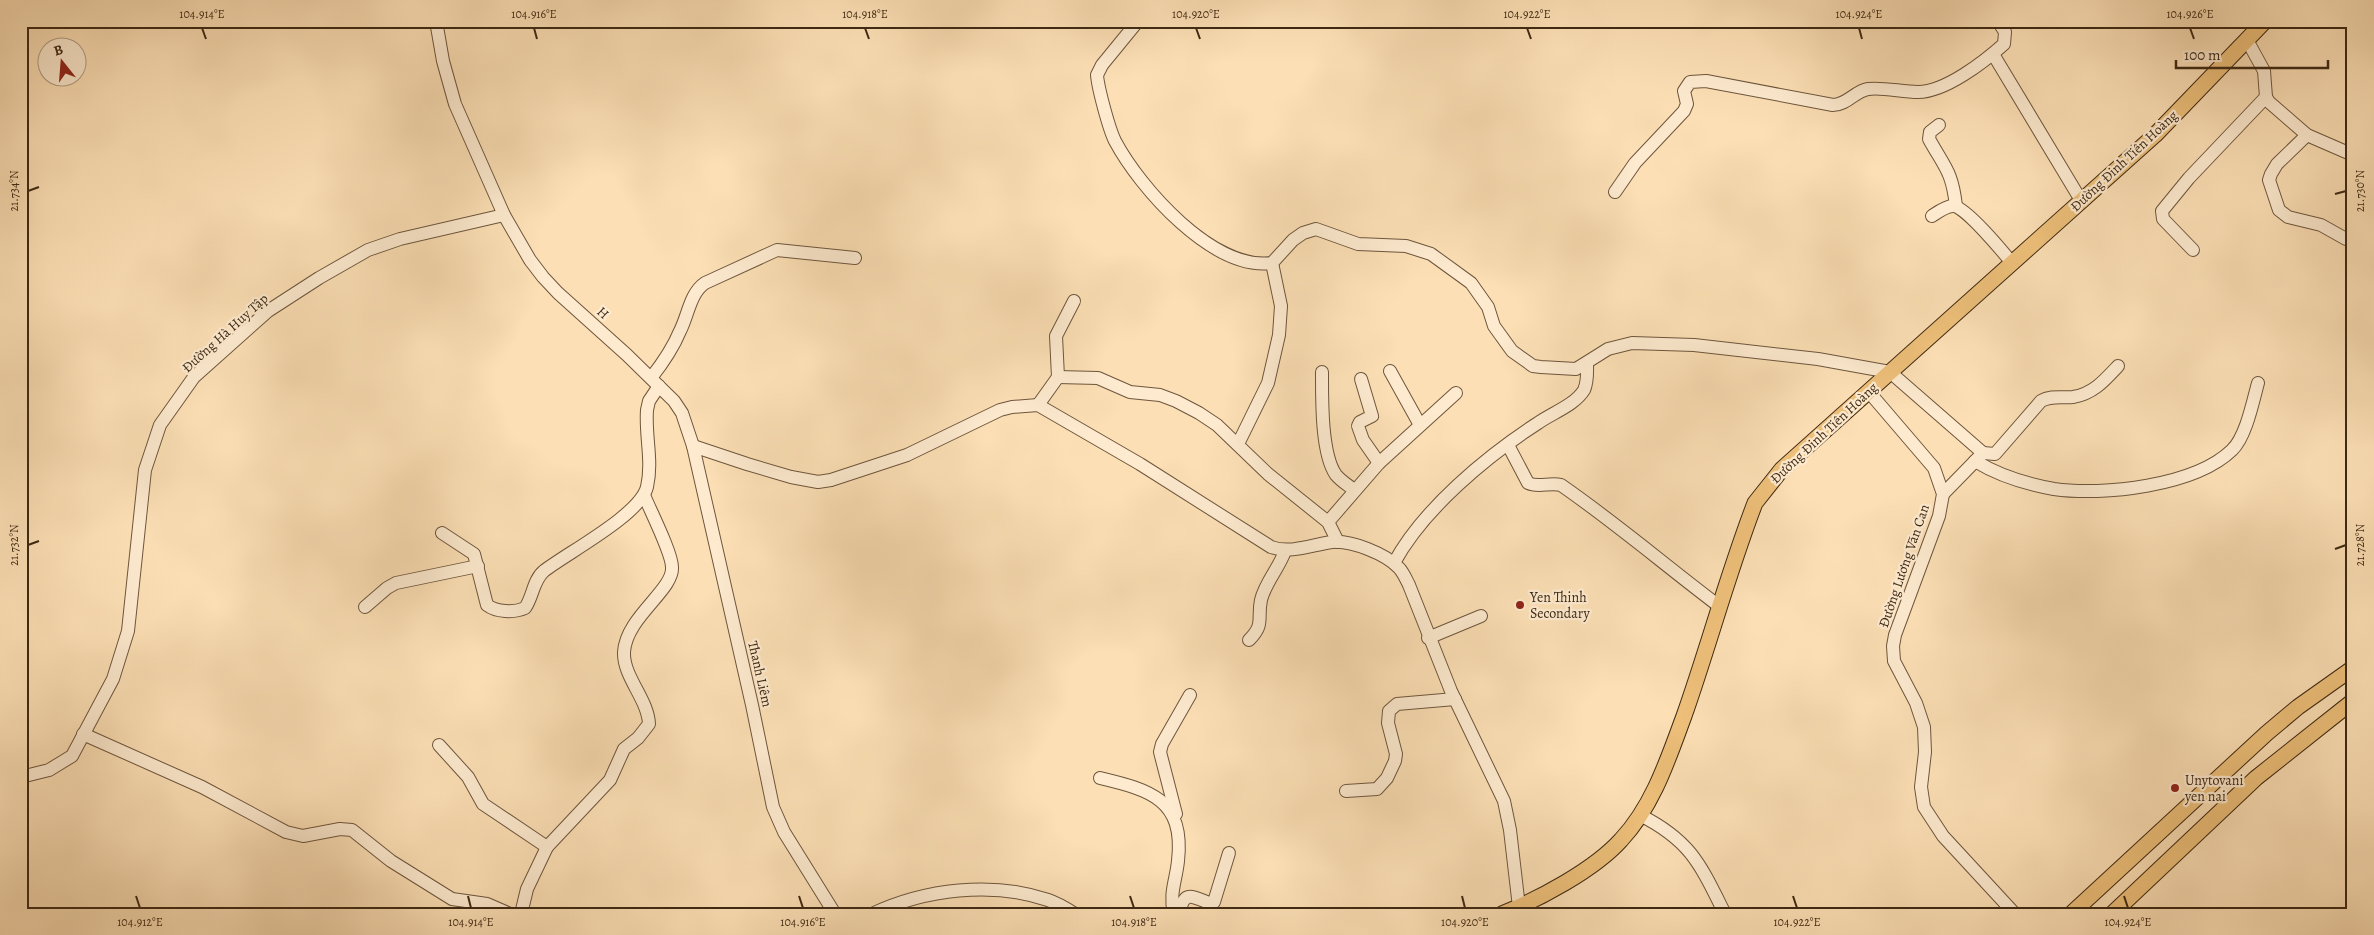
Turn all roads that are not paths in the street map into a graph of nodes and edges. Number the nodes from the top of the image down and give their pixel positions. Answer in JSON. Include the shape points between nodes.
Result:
{"nodes":[{"id":1,"x":436,"y":21,"type":"edge"},
{"id":2,"x":1138,"y":21,"type":"edge"},
{"id":3,"x":1998,"y":21,"type":"edge"},
{"id":4,"x":2265,"y":21,"type":"edge"},
{"id":5,"x":2247,"y":40,"type":"junction"},
{"id":6,"x":1993,"y":54,"type":"junction"},
{"id":7,"x":2266,"y":98,"type":"junction"},
{"id":8,"x":1938,"y":125,"type":"dead end"},
{"id":9,"x":2307,"y":135,"type":"junction"},
{"id":10,"x":2353,"y":155,"type":"edge"},
{"id":11,"x":1616,"y":192,"type":"dead end"},
{"id":12,"x":2082,"y":202,"type":"junction"},
{"id":13,"x":1956,"y":206,"type":"junction"},
{"id":14,"x":504,"y":215,"type":"junction"},
{"id":15,"x":1932,"y":216,"type":"dead end"},
{"id":16,"x":2346,"y":239,"type":"dead end"},
{"id":17,"x":2193,"y":250,"type":"dead end"},
{"id":18,"x":855,"y":258,"type":"dead end"},
{"id":19,"x":1272,"y":263,"type":"junction"},
{"id":20,"x":2012,"y":263,"type":"junction"},
{"id":21,"x":1074,"y":300,"type":"dead end"},
{"id":22,"x":1587,"y":363,"type":"junction"},
{"id":23,"x":2118,"y":366,"type":"dead end"},
{"id":24,"x":1390,"y":371,"type":"dead end"},
{"id":25,"x":1322,"y":372,"type":"dead end"},
{"id":26,"x":1890,"y":372,"type":"junction"},
{"id":27,"x":1058,"y":377,"type":"junction"},
{"id":28,"x":1361,"y":378,"type":"dead end"},
{"id":29,"x":655,"y":382,"type":"junction"},
{"id":30,"x":2258,"y":382,"type":"dead end"},
{"id":31,"x":1869,"y":392,"type":"junction"},
{"id":32,"x":1456,"y":393,"type":"dead end"},
{"id":33,"x":1038,"y":405,"type":"junction"},
{"id":34,"x":1420,"y":425,"type":"junction"},
{"id":35,"x":688,"y":428,"type":"joint"},
{"id":36,"x":1238,"y":444,"type":"junction"},
{"id":37,"x":1508,"y":445,"type":"junction"},
{"id":38,"x":693,"y":446,"type":"junction"},
{"id":39,"x":1979,"y":457,"type":"junction"},
{"id":40,"x":1379,"y":463,"type":"junction"},
{"id":41,"x":1354,"y":490,"type":"junction"},
{"id":42,"x":1943,"y":494,"type":"junction"},
{"id":43,"x":644,"y":495,"type":"junction"},
{"id":44,"x":1328,"y":522,"type":"junction"},
{"id":45,"x":442,"y":533,"type":"dead end"},
{"id":46,"x":1338,"y":542,"type":"junction"},
{"id":47,"x":1285,"y":551,"type":"junction"},
{"id":48,"x":1394,"y":563,"type":"junction"},
{"id":49,"x":478,"y":566,"type":"junction"},
{"id":50,"x":1720,"y":606,"type":"junction"},
{"id":51,"x":365,"y":607,"type":"dead end"},
{"id":52,"x":1481,"y":616,"type":"dead end"},
{"id":53,"x":1428,"y":638,"type":"junction"},
{"id":54,"x":1249,"y":640,"type":"dead end"},
{"id":55,"x":2353,"y":668,"type":"edge"},
{"id":56,"x":1190,"y":695,"type":"dead end"},
{"id":57,"x":1454,"y":699,"type":"junction"},
{"id":58,"x":2353,"y":702,"type":"edge"},
{"id":59,"x":83,"y":734,"type":"junction"},
{"id":60,"x":439,"y":746,"type":"dead end"},
{"id":61,"x":21,"y":778,"type":"edge"},
{"id":62,"x":1100,"y":778,"type":"dead end"},
{"id":63,"x":1346,"y":791,"type":"dead end"},
{"id":64,"x":2202,"y":793,"type":"junction"},
{"id":65,"x":2218,"y":812,"type":"junction"},
{"id":66,"x":1640,"y":815,"type":"junction"},
{"id":67,"x":1176,"y":824,"type":"junction"},
{"id":68,"x":547,"y":847,"type":"junction"},
{"id":69,"x":1229,"y":853,"type":"dead end"},
{"id":70,"x":1519,"y":907,"type":"junction"},
{"id":71,"x":503,"y":912,"type":"edge"},
{"id":72,"x":521,"y":914,"type":"edge"},
{"id":73,"x":835,"y":914,"type":"edge"},
{"id":74,"x":872,"y":914,"type":"edge"},
{"id":75,"x":1075,"y":914,"type":"edge"},
{"id":76,"x":1174,"y":914,"type":"edge"},
{"id":77,"x":1179,"y":914,"type":"edge"},
{"id":78,"x":1502,"y":914,"type":"edge"},
{"id":79,"x":1725,"y":914,"type":"edge"},
{"id":80,"x":2015,"y":914,"type":"edge"},
{"id":81,"x":2071,"y":914,"type":"edge"},
{"id":82,"x":2112,"y":914,"type":"edge"}],
"edges":[{"from":1,"to":14,"type":"street","name":"H","via":[[455,104]]},
{"from":2,"to":19,"type":"street","via":[[1097,75],[1114,139],[1156,198],[1189,230],[1233,257]]},
{"from":3,"to":6,"type":"street","via":[[2005,32],[2004,44]]},
{"from":4,"to":5,"type":"main road","name":"Đường Đinh Tiên Hoàng"},
{"from":5,"to":7,"type":"street","via":[[2264,71]]},
{"from":5,"to":12,"type":"main road","name":"Đường Đinh Tiên Hoàng","via":[[2154,135]]},
{"from":6,"to":11,"type":"street","via":[[1942,87],[1916,92],[1868,89],[1839,105],[1699,80],[1690,82],[1684,92],[1687,104],[1684,111],[1636,163]]},
{"from":6,"to":12,"type":"street"},
{"from":7,"to":9,"type":"street"},
{"from":7,"to":17,"type":"street","via":[[2162,211],[2163,219]]},
{"from":8,"to":13,"type":"street","via":[[1930,132],[1929,140],[1947,167]]},
{"from":9,"to":10,"type":"street"},
{"from":9,"to":16,"type":"street","via":[[2271,174],[2269,180],[2279,210],[2288,217],[2321,225]]},
{"from":12,"to":20,"type":"main road","name":"Đường Đinh Tiên Hoàng"},
{"from":13,"to":15,"type":"street"},
{"from":13,"to":20,"type":"street","via":[[1990,237]]},
{"from":14,"to":29,"type":"street","name":"H","via":[[543,277]]},
{"from":14,"to":59,"type":"street","name":"Đường Hà Huy Tập","via":[[400,238],[368,250],[268,311],[194,377],[160,425],[145,470],[128,631],[113,679]]},
{"from":18,"to":29,"type":"street","via":[[777,250],[705,283],[697,290]]},
{"from":19,"to":22,"type":"street","via":[[1293,240],[1316,229],[1358,244],[1414,248],[1440,259],[1471,283],[1488,307],[1494,326],[1512,351],[1523,360],[1533,366],[1566,370]]},
{"from":19,"to":36,"type":"street","via":[[1281,306],[1279,335],[1268,383]]},
{"from":20,"to":26,"type":"main road","name":"Đường Đinh Tiên Hoàng"},
{"from":21,"to":27,"type":"street","via":[[1056,336]]},
{"from":22,"to":26,"type":"street","via":[[1620,345],[1694,345],[1818,359]]},
{"from":22,"to":37,"type":"street","via":[[1584,390]]},
{"from":23,"to":39,"type":"street","via":[[2095,389],[2073,397],[2042,401],[1995,454]]},
{"from":24,"to":34,"type":"street"},
{"from":25,"to":41,"type":"street","via":[[1323,413],[1330,460],[1335,474]]},
{"from":26,"to":31,"type":"main road","name":"Đường Đinh Tiên Hoàng"},
{"from":26,"to":39,"type":"street"},
{"from":27,"to":33,"type":"street"},
{"from":27,"to":36,"type":"street","via":[[1098,378],[1130,392],[1160,395],[1218,425]]},
{"from":28,"to":40,"type":"street","via":[[1372,416],[1358,426]]},
{"from":29,"to":35,"type":"street","name":"H","via":[[674,400]]},
{"from":29,"to":43,"type":"street","via":[[647,410],[649,473]]},
{"from":30,"to":39,"type":"street","via":[[2239,441],[2232,450],[2192,474],[2169,481],[2085,491],[2053,488],[1994,472]]},
{"from":31,"to":42,"type":"street","name":"Đường Lương Văn Can","via":[[1934,468]]},
{"from":31,"to":50,"type":"main road","name":"Đường Đinh Tiên Hoàng","via":[[1768,485],[1756,504]]},
{"from":32,"to":34,"type":"street"},
{"from":33,"to":38,"type":"street","via":[[1000,410],[907,455],[818,482],[791,477]]},
{"from":33,"to":47,"type":"street","via":[[1140,464],[1271,547]]},
{"from":34,"to":40,"type":"street"},
{"from":35,"to":38,"type":"street","name":"Thanh Liêm"},
{"from":36,"to":44,"type":"street","via":[[1268,474]]},
{"from":37,"to":48,"type":"street","via":[[1463,480],[1414,531]]},
{"from":37,"to":50,"type":"street","via":[[1528,483],[1561,485],[1634,537]]},
{"from":38,"to":73,"type":"street","name":"Thanh Liêm","via":[[773,807],[784,832]]},
{"from":39,"to":42,"type":"street"},
{"from":40,"to":41,"type":"street"},
{"from":41,"to":44,"type":"street"},
{"from":42,"to":80,"type":"street","name":"Đường Lương Văn Can","via":[[1939,516],[1895,635],[1894,661],[1916,703],[1924,727],[1921,786],[1924,807],[1943,836]]},
{"from":43,"to":49,"type":"street","via":[[590,542],[543,572],[528,603],[518,611],[496,610],[487,605]]},
{"from":43,"to":68,"type":"street","via":[[672,564],[671,577],[632,625],[624,649],[626,666],[649,724],[624,749],[610,780]]},
{"from":44,"to":46,"type":"street"},
{"from":45,"to":49,"type":"street","via":[[472,551]]},
{"from":46,"to":47,"type":"street"},
{"from":46,"to":48,"type":"street","via":[[1356,545]]},
{"from":47,"to":54,"type":"street","via":[[1263,594],[1260,625]]},
{"from":48,"to":53,"type":"street","via":[[1409,585]]},
{"from":49,"to":51,"type":"street","via":[[396,583]]},
{"from":50,"to":66,"type":"main road","name":"Đường Đinh Tiên Hoàng","via":[[1669,756]]},
{"from":52,"to":53,"type":"street"},
{"from":53,"to":57,"type":"street"},
{"from":55,"to":64,"type":"main road","via":[[2298,707]]},
{"from":56,"to":67,"type":"street","via":[[1160,752]]},
{"from":57,"to":63,"type":"street","via":[[1394,706],[1389,711],[1388,723],[1396,754],[1387,778],[1376,789]]},
{"from":57,"to":70,"type":"street","via":[[1504,801]]},
{"from":58,"to":65,"type":"main road","via":[[2290,750]]},
{"from":59,"to":61,"type":"street","name":"Đường Hà Huy Tập","via":[[72,756],[49,770]]},
{"from":59,"to":71,"type":"street","via":[[202,787],[286,832],[303,836],[352,830],[391,861],[452,899],[487,904]]},
{"from":60,"to":68,"type":"street","via":[[468,777],[483,804]]},
{"from":62,"to":67,"type":"street","via":[[1152,794],[1168,808]]},
{"from":64,"to":65,"type":"main road"},
{"from":64,"to":81,"type":"main road"},
{"from":65,"to":82,"type":"main road"},
{"from":66,"to":70,"type":"main road","name":"Đường Đinh Tiên Hoàng","via":[[1621,841],[1599,860]]},
{"from":66,"to":79,"type":"street","via":[[1687,847],[1703,869]]},
{"from":67,"to":76,"type":"street","via":[[1179,846],[1177,871],[1172,883]]},
{"from":68,"to":72,"type":"street","via":[[527,889]]},
{"from":69,"to":77,"type":"street","via":[[1214,902],[1187,897]]},
{"from":70,"to":78,"type":"main road","name":"Đường Đinh Tiên Hoàng"},
{"from":74,"to":75,"type":"street","via":[[890,905],[942,892],[988,889],[1049,900]]}]}
